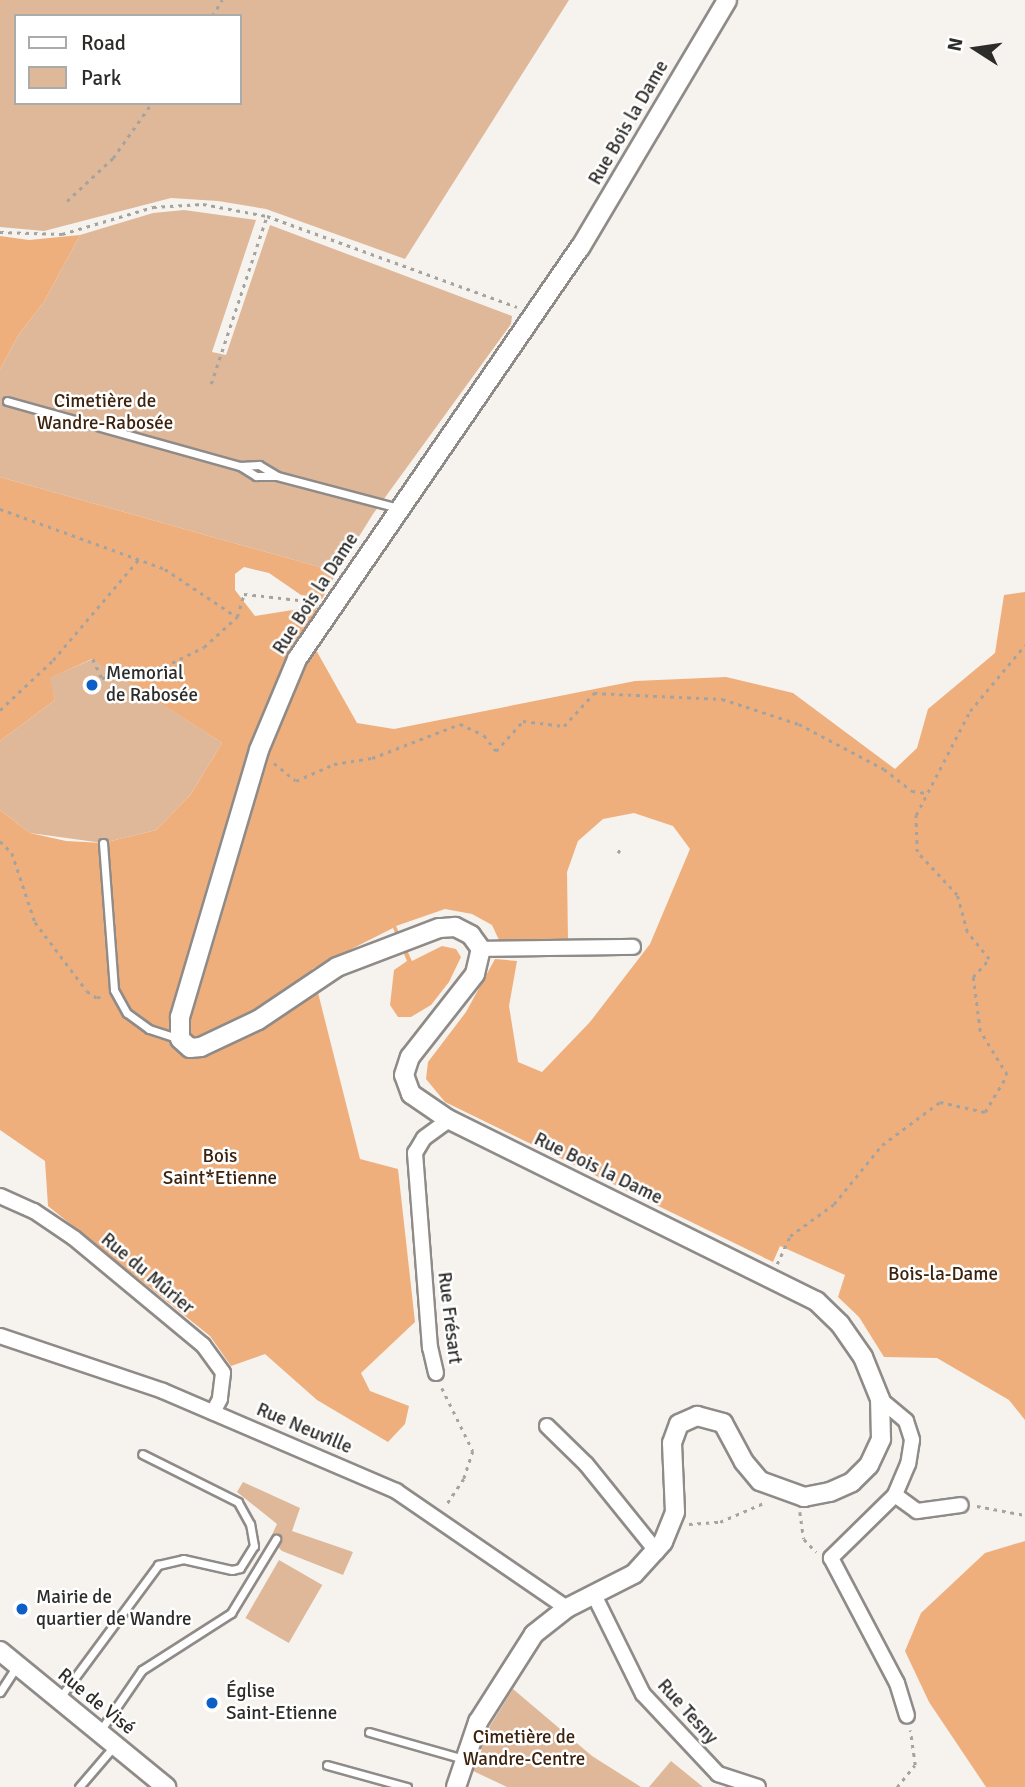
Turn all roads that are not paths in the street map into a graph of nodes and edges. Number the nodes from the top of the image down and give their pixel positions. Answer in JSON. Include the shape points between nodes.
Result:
{"nodes":[{"id":1,"x":727,"y":0,"type":"edge"},
{"id":2,"x":7,"y":401,"type":"dead end"},
{"id":3,"x":398,"y":508,"type":"junction"},
{"id":4,"x":103,"y":843,"type":"dead end"},
{"id":5,"x":633,"y":947,"type":"dead end"},
{"id":6,"x":481,"y":949,"type":"junction"},
{"id":7,"x":180,"y":1039,"type":"junction"},
{"id":8,"x":449,"y":1120,"type":"junction"},
{"id":9,"x":0,"y":1196,"type":"edge"},
{"id":10,"x":0,"y":1336,"type":"edge"},
{"id":11,"x":436,"y":1373,"type":"road end"},
{"id":12,"x":880,"y":1399,"type":"junction"},
{"id":13,"x":212,"y":1412,"type":"junction"},
{"id":14,"x":547,"y":1426,"type":"dead end"},
{"id":15,"x":142,"y":1454,"type":"dead end"},
{"id":16,"x":895,"y":1495,"type":"junction"},
{"id":17,"x":961,"y":1505,"type":"road end"},
{"id":18,"x":276,"y":1539,"type":"dead end"},
{"id":19,"x":657,"y":1552,"type":"junction"},
{"id":20,"x":595,"y":1597,"type":"junction"},
{"id":21,"x":567,"y":1608,"type":"junction"},
{"id":22,"x":0,"y":1651,"type":"edge"},
{"id":23,"x":17,"y":1665,"type":"junction"},
{"id":24,"x":0,"y":1692,"type":"edge"},
{"id":25,"x":59,"y":1699,"type":"junction"},
{"id":26,"x":907,"y":1716,"type":"road end"},
{"id":27,"x":100,"y":1731,"type":"junction"},
{"id":28,"x":369,"y":1732,"type":"dead end"},
{"id":29,"x":116,"y":1745,"type":"junction"},
{"id":30,"x":464,"y":1759,"type":"junction"},
{"id":31,"x":327,"y":1765,"type":"dead end"},
{"id":32,"x":79,"y":1787,"type":"edge"},
{"id":33,"x":166,"y":1787,"type":"edge"},
{"id":34,"x":407,"y":1787,"type":"edge"},
{"id":35,"x":456,"y":1787,"type":"edge"},
{"id":36,"x":758,"y":1787,"type":"edge"}],
"edges":[{"from":1,"to":3,"type":"street","name":"Rue Bois la Dame","via":[[580,248]]},
{"from":2,"to":3,"type":"lane","via":[[240,466],[259,465],[276,476]]},
{"from":3,"to":7,"type":"street","name":"Rue Bois la Dame","via":[[296,659],[259,750],[194,965],[180,1017]]},
{"from":4,"to":7,"type":"lane","via":[[114,990],[127,1013],[149,1029]]},
{"from":5,"to":6,"type":"street"},
{"from":6,"to":7,"type":"street","via":[[471,935],[455,927],[416,934],[337,967],[222,1041],[190,1048]]},
{"from":6,"to":8,"type":"street","name":"Rue Bois la Dame","via":[[475,974],[410,1057],[404,1074],[411,1094]]},
{"from":8,"to":11,"type":"street","name":"Rue Frésart","via":[[424,1138],[415,1153],[429,1348]]},
{"from":8,"to":12,"type":"street","name":"Rue Bois la Dame","via":[[816,1301],[840,1324],[863,1357]]},
{"from":9,"to":13,"type":"street","name":"Rue du Mûrier","via":[[74,1237],[203,1345],[223,1373],[220,1399]]},
{"from":10,"to":13,"type":"street","name":"Rue Neuville"},
{"from":12,"to":16,"type":"street","name":"Rue Bois la Dame","via":[[906,1421],[912,1440]]},
{"from":12,"to":19,"type":"street","name":"Rue Bois la Dame","via":[[881,1439],[870,1465],[852,1482],[804,1497],[760,1481],[723,1423],[697,1416],[679,1424],[673,1433],[672,1524]]},
{"from":13,"to":21,"type":"street","name":"Rue Neuville","via":[[396,1491]]},
{"from":14,"to":19,"type":"street","via":[[586,1464]]},
{"from":15,"to":25,"type":"lane","via":[[238,1502],[250,1524],[254,1546],[240,1568],[232,1570],[183,1559],[158,1565]]},
{"from":16,"to":17,"type":"street","via":[[917,1511]]},
{"from":16,"to":26,"type":"street","name":"Rue Bois la Dame","via":[[831,1559],[897,1683]]},
{"from":18,"to":27,"type":"lane","via":[[231,1613],[142,1670]]},
{"from":19,"to":20,"type":"street","via":[[634,1574]]},
{"from":20,"to":21,"type":"street"},
{"from":20,"to":36,"type":"street","name":"Rue Tesny","via":[[643,1694],[718,1774]]},
{"from":21,"to":30,"type":"street","via":[[534,1634],[514,1662],[478,1721]]},
{"from":22,"to":23,"type":"street","name":"Rue de Visé"},
{"from":23,"to":24,"type":"lane"},
{"from":23,"to":25,"type":"street","name":"Rue de Visé"},
{"from":25,"to":27,"type":"street","name":"Rue de Visé"},
{"from":27,"to":29,"type":"street","name":"Rue de Visé"},
{"from":28,"to":30,"type":"lane"},
{"from":29,"to":32,"type":"lane"},
{"from":29,"to":33,"type":"street","name":"Rue de Visé"},
{"from":30,"to":35,"type":"street"},
{"from":31,"to":34,"type":"lane"}]}
